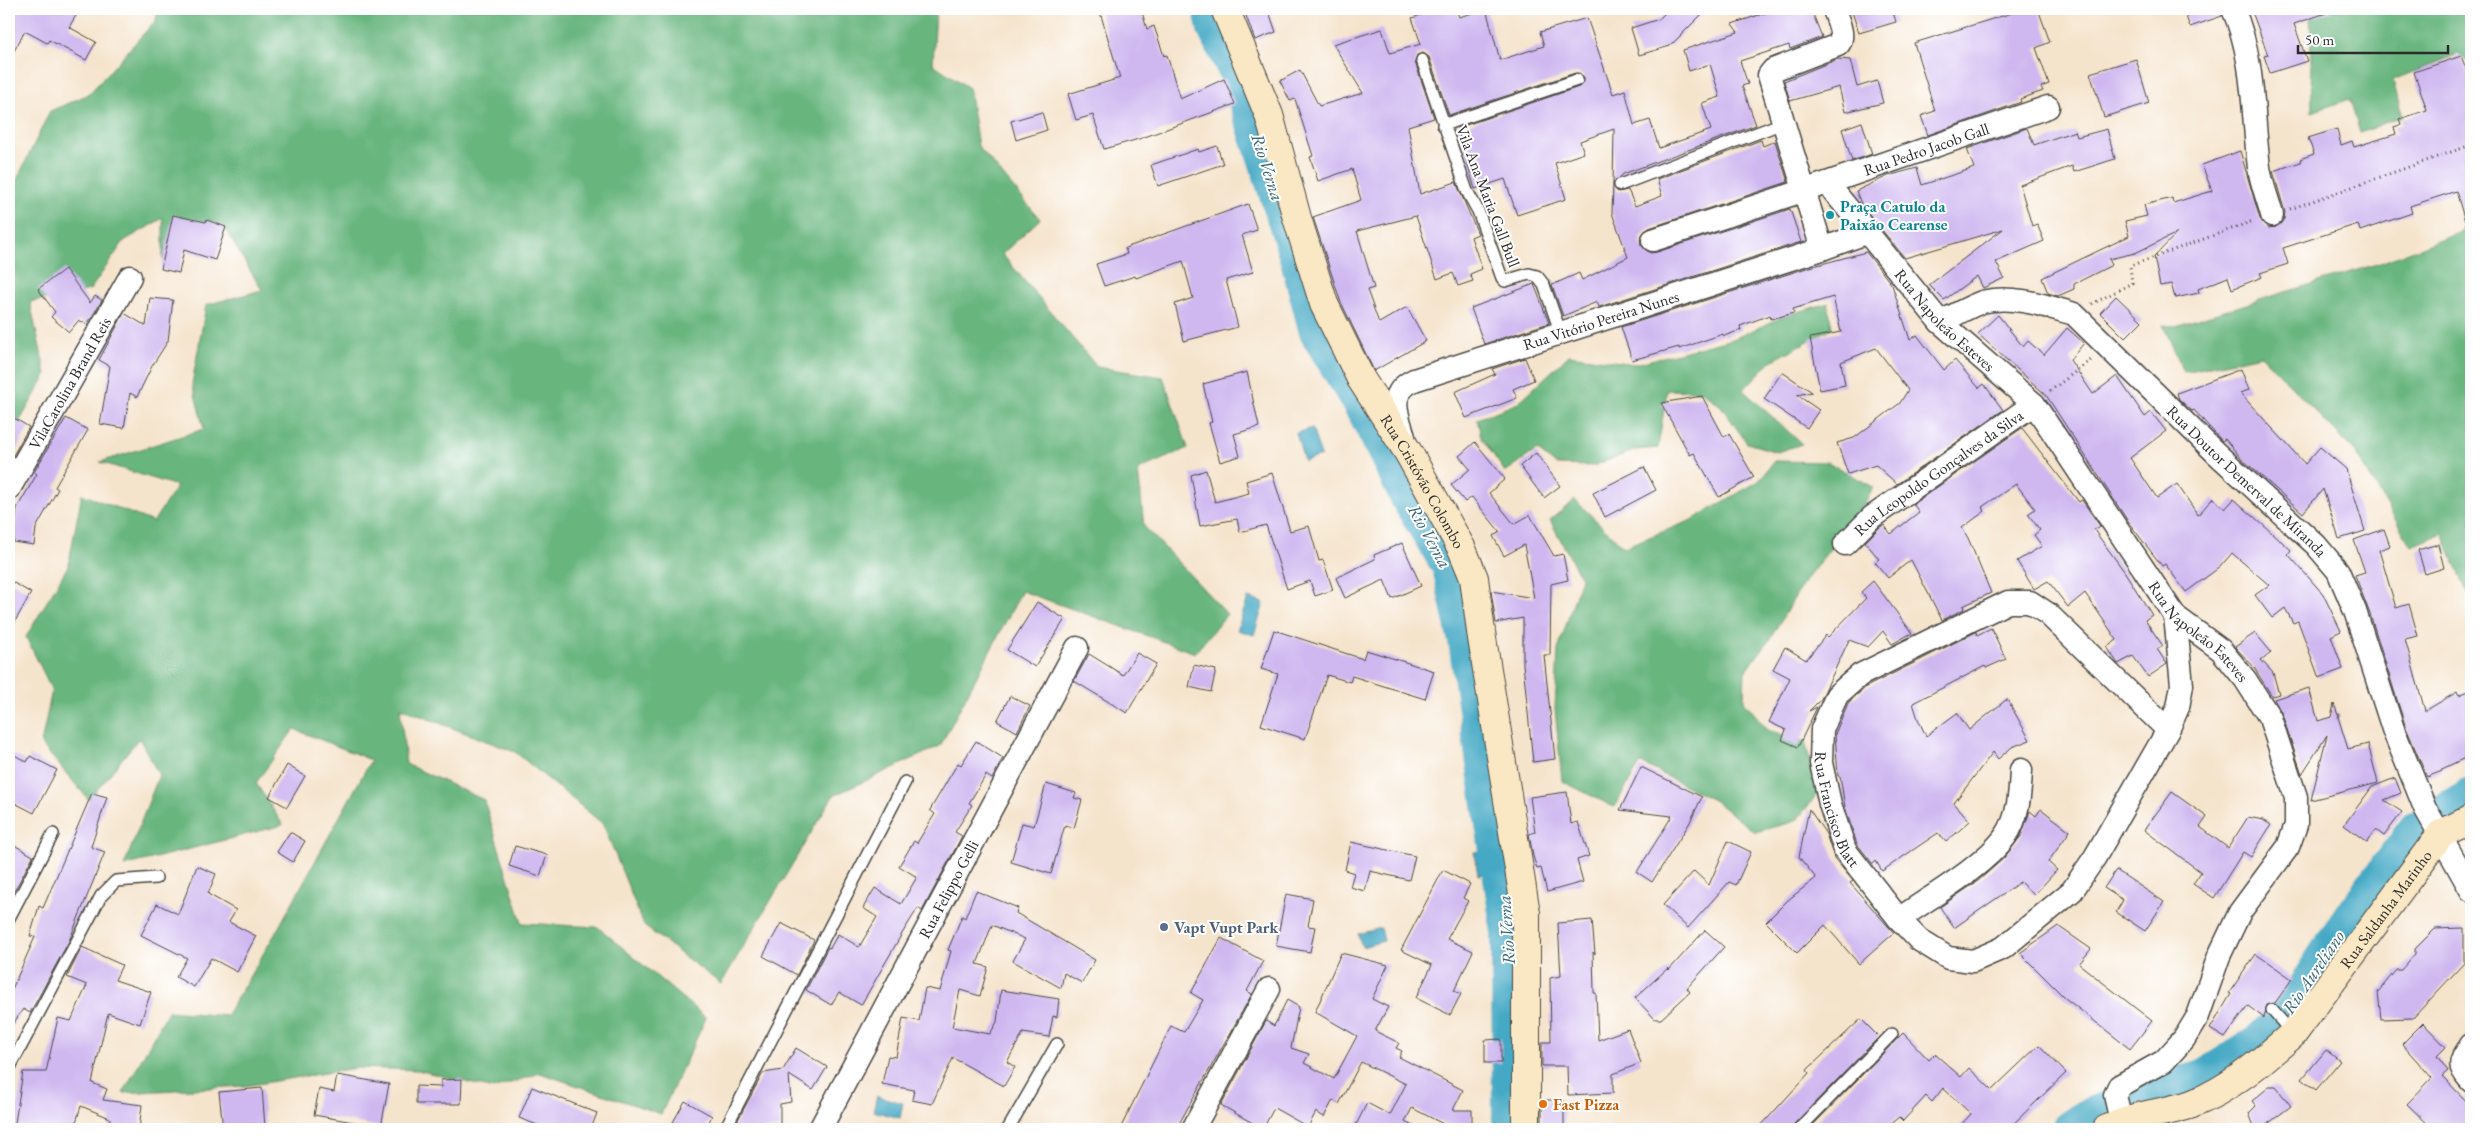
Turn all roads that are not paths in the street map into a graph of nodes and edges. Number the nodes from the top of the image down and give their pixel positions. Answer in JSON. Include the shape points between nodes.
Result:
{"nodes":[{"id":1,"x":1225,"y":9,"type":"edge"},
{"id":2,"x":1834,"y":9,"type":"edge"},
{"id":3,"x":2233,"y":9,"type":"edge"},
{"id":4,"x":1422,"y":60,"type":"dead end"},
{"id":5,"x":1577,"y":80,"type":"dead end"},
{"id":6,"x":2048,"y":107,"type":"dead end"},
{"id":7,"x":1783,"y":123,"type":"junction"},
{"id":8,"x":1443,"y":125,"type":"junction"},
{"id":9,"x":1827,"y":184,"type":"junction"},
{"id":10,"x":1620,"y":185,"type":"dead end"},
{"id":11,"x":1804,"y":190,"type":"junction"},
{"id":12,"x":2272,"y":215,"type":"dead end"},
{"id":13,"x":1866,"y":233,"type":"junction"},
{"id":14,"x":1653,"y":240,"type":"dead end"},
{"id":15,"x":1822,"y":249,"type":"junction"},
{"id":16,"x":130,"y":277,"type":"dead end"},
{"id":17,"x":1940,"y":322,"type":"junction"},
{"id":18,"x":1561,"y":334,"type":"junction"},
{"id":19,"x":2034,"y":404,"type":"junction"},
{"id":20,"x":1408,"y":452,"type":"junction"},
{"id":21,"x":9,"y":489,"type":"edge"},
{"id":22,"x":1845,"y":544,"type":"dead end"},
{"id":23,"x":2175,"y":616,"type":"junction"},
{"id":24,"x":1077,"y":648,"type":"dead end"},
{"id":25,"x":2168,"y":730,"type":"junction"},
{"id":26,"x":2021,"y":770,"type":"dead end"},
{"id":27,"x":905,"y":782,"type":"dead end"},
{"id":28,"x":2471,"y":819,"type":"edge"},
{"id":29,"x":53,"y":834,"type":"dead end"},
{"id":30,"x":2441,"y":834,"type":"junction"},
{"id":31,"x":156,"y":878,"type":"dead end"},
{"id":32,"x":2471,"y":890,"type":"edge"},
{"id":33,"x":9,"y":918,"type":"edge"},
{"id":34,"x":1899,"y":919,"type":"junction"},
{"id":35,"x":1270,"y":989,"type":"dead end"},
{"id":36,"x":2272,"y":1010,"type":"dead end"},
{"id":37,"x":1892,"y":1034,"type":"dead end"},
{"id":38,"x":2293,"y":1034,"type":"junction"},
{"id":39,"x":1057,"y":1044,"type":"dead end"},
{"id":40,"x":2471,"y":1045,"type":"edge"},
{"id":41,"x":9,"y":1069,"type":"edge"},
{"id":42,"x":2471,"y":1081,"type":"edge"},
{"id":43,"x":2114,"y":1125,"type":"edge"},
{"id":44,"x":725,"y":1129,"type":"edge"},
{"id":45,"x":820,"y":1129,"type":"edge"},
{"id":46,"x":1008,"y":1129,"type":"edge"},
{"id":47,"x":1193,"y":1129,"type":"edge"},
{"id":48,"x":1526,"y":1129,"type":"edge"},
{"id":49,"x":1799,"y":1129,"type":"edge"}],
"edges":[{"from":1,"to":20,"type":"main road","name":"Rua Cristóvão Colombo","via":[[1269,115],[1324,304],[1361,378]]},
{"from":2,"to":7,"type":"street","via":[[1841,34],[1838,45],[1773,70],[1769,76]]},
{"from":3,"to":12,"type":"street","via":[[2249,65],[2259,169]]},
{"from":4,"to":8,"type":"lane","name":"Vila Ana Maria Gall Bull"},
{"from":5,"to":8,"type":"lane"},
{"from":6,"to":9,"type":"street","name":"Rua Pedro Jacob Gall"},
{"from":7,"to":10,"type":"lane"},
{"from":7,"to":11,"type":"street"},
{"from":8,"to":18,"type":"lane","name":"Vila Ana Maria Gall Bull","via":[[1502,278],[1505,281],[1528,274],[1537,276],[1544,285]]},
{"from":9,"to":11,"type":"street","name":"Rua Pedro Jacob Gall"},
{"from":9,"to":13,"type":"street","name":"Rua Napoleão Esteves"},
{"from":11,"to":14,"type":"street","name":"Rua Pedro Jacob Gall"},
{"from":11,"to":15,"type":"street"},
{"from":13,"to":15,"type":"street","name":"Rua Vitório Pereira Nunes"},
{"from":13,"to":17,"type":"street","name":"Rua Napoleão Esteves"},
{"from":15,"to":18,"type":"street","name":"Rua Vitório Pereira Nunes"},
{"from":16,"to":21,"type":"street","name":"VilaCarolina Brand Reis"},
{"from":17,"to":19,"type":"street","name":"Rua Napoleão Esteves"},
{"from":17,"to":30,"type":"street","name":"Rua Doutor Demerval de Miranda","via":[[1983,302],[2005,300],[2074,314],[2217,454],[2316,545],[2338,571],[2355,611],[2393,729],[2425,808]]},
{"from":18,"to":20,"type":"street","name":"Rua Vitório Pereira Nunes","via":[[1405,384],[1398,392],[1396,403]]},
{"from":19,"to":22,"type":"street","name":"Rua Leopoldo Gonçalves da Silva","via":[[1872,517]]},
{"from":19,"to":23,"type":"street","name":"Rua Napoleão Esteves"},
{"from":20,"to":48,"type":"main road","name":"Rua Cristóvão Colombo","via":[[1462,549],[1474,578],[1526,913]]},
{"from":23,"to":25,"type":"street","name":"Rua Francisco Blatt","via":[[2182,685],[2178,707]]},
{"from":23,"to":43,"type":"street","name":"Rua Napoleão Esteves","via":[[2222,650],[2259,698],[2270,718],[2296,797],[2296,826],[2288,847],[2240,912],[2219,956],[2198,1016],[2184,1038],[2164,1061],[2119,1086],[2115,1095]]},
{"from":24,"to":45,"type":"street","name":"Rua Felippo Gelli"},
{"from":25,"to":34,"type":"street","name":"Rua Francisco Blatt","via":[[2095,858],[2072,891],[2003,948],[1973,961],[1948,958],[1920,940]]},
{"from":25,"to":34,"type":"street","name":"Rua Francisco Blatt","via":[[2048,614],[2030,602],[2008,602],[1995,607],[1860,675],[1836,695],[1822,729],[1821,763],[1845,850]]},
{"from":26,"to":34,"type":"street","via":[[2020,801],[2006,836],[1979,863]]},
{"from":27,"to":44,"type":"lane"},
{"from":28,"to":30,"type":"main road","name":"Rua Saldanha Marinho"},
{"from":29,"to":33,"type":"lane"},
{"from":30,"to":32,"type":"street","name":"Rua Doutor Demerval de Miranda"},
{"from":30,"to":38,"type":"main road","name":"Rua Saldanha Marinho"},
{"from":31,"to":41,"type":"lane","via":[[116,881],[101,896]]},
{"from":35,"to":47,"type":"street"},
{"from":36,"to":38,"type":"lane"},
{"from":37,"to":49,"type":"lane"},
{"from":38,"to":43,"type":"main road","name":"Rua Saldanha Marinho","via":[[2262,1061],[2220,1090],[2191,1104]]},
{"from":39,"to":46,"type":"lane"},
{"from":40,"to":42,"type":"street","via":[[2461,1062],[2462,1070]]}]}
